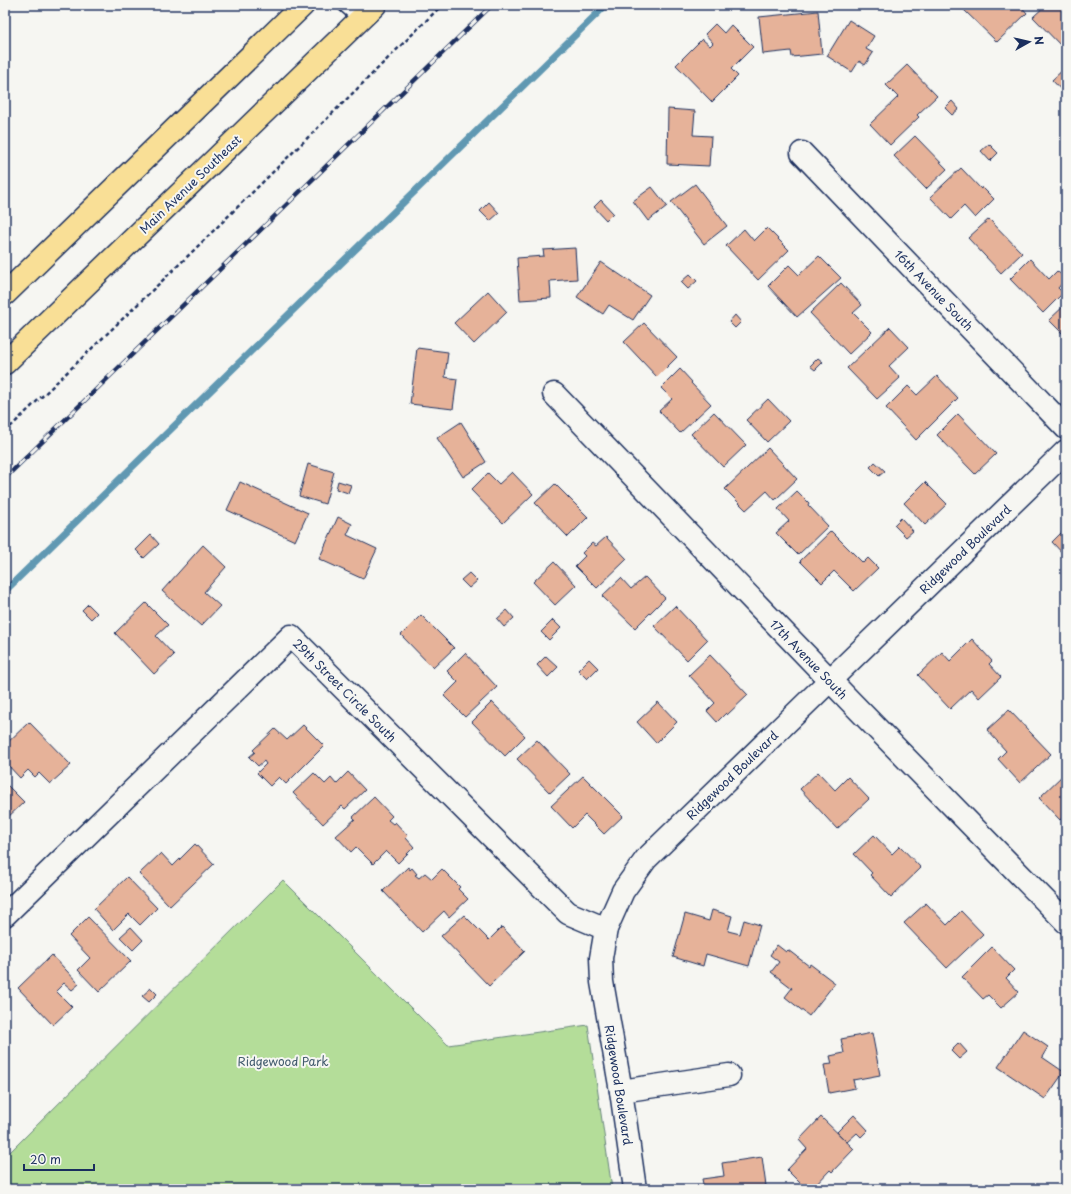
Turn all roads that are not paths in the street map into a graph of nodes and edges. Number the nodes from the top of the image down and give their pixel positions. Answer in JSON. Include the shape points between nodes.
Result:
{"nodes":[{"id":1,"x":303,"y":5,"type":"edge"},
{"id":2,"x":343,"y":5,"type":"edge"},
{"id":3,"x":368,"y":12,"type":"edge"},
{"id":4,"x":802,"y":153,"type":"dead end"},
{"id":5,"x":5,"y":294,"type":"edge"},
{"id":6,"x":5,"y":363,"type":"edge"},
{"id":7,"x":554,"y":394,"type":"dead end"},
{"id":8,"x":1066,"y":428,"type":"edge"},
{"id":9,"x":1066,"y":451,"type":"edge"},
{"id":10,"x":830,"y":681,"type":"junction"},
{"id":11,"x":5,"y":915,"type":"edge"},
{"id":12,"x":1066,"y":922,"type":"edge"},
{"id":13,"x":606,"y":929,"type":"junction"},
{"id":14,"x":729,"y":1075,"type":"dead end"},
{"id":15,"x":621,"y":1091,"type":"junction"},
{"id":16,"x":635,"y":1189,"type":"edge"}],
"edges":[{"from":1,"to":5,"type":"main road"},
{"from":2,"to":3,"type":"lane"},
{"from":3,"to":6,"type":"main road","name":"Main Avenue Southeast"},
{"from":4,"to":8,"type":"street","name":"16th Avenue South"},
{"from":7,"to":10,"type":"street","name":"17th Avenue South"},
{"from":9,"to":10,"type":"street","name":"Ridgewood Boulevard"},
{"from":10,"to":12,"type":"street","name":"17th Avenue South"},
{"from":10,"to":13,"type":"street","name":"Ridgewood Boulevard","via":[[646,859],[622,891]]},
{"from":11,"to":13,"type":"street","name":"29th Street Circle South","via":[[291,636],[568,914]]},
{"from":13,"to":15,"type":"street","name":"Ridgewood Boulevard","via":[[601,958],[602,982]]},
{"from":14,"to":15,"type":"street"},
{"from":15,"to":16,"type":"street","name":"Ridgewood Boulevard"}]}
